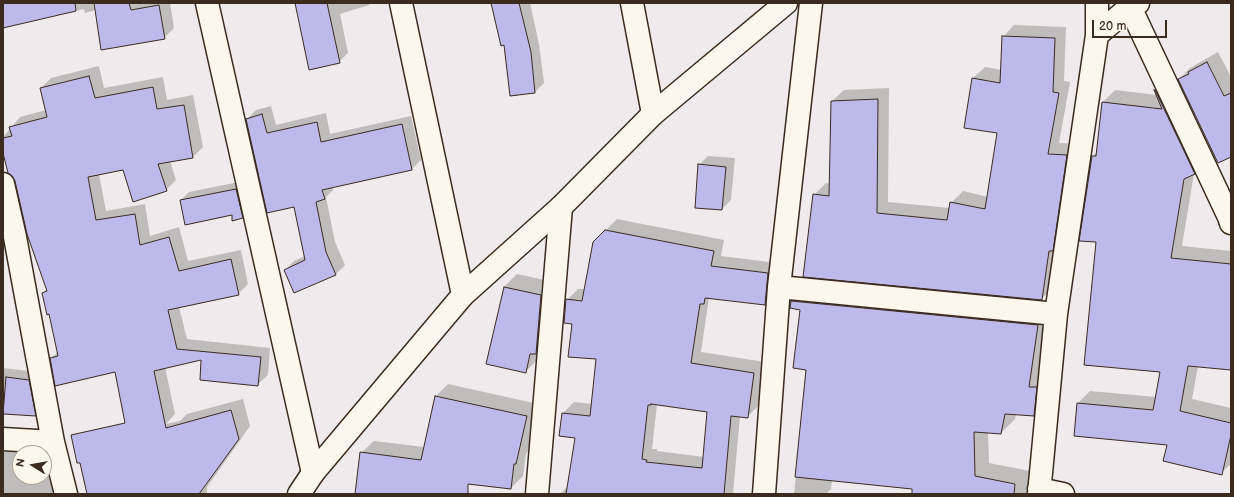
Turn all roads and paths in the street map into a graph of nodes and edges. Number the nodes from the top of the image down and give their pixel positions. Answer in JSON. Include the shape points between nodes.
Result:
{"nodes":[{"id":1,"x":207,"y":3,"type":"edge"},
{"id":2,"x":401,"y":3,"type":"edge"},
{"id":3,"x":632,"y":3,"type":"edge"},
{"id":4,"x":786,"y":3,"type":"edge"},
{"id":5,"x":811,"y":3,"type":"edge"},
{"id":6,"x":1097,"y":3,"type":"edge"},
{"id":7,"x":1134,"y":5,"type":"edge"},
{"id":8,"x":1097,"y":35,"type":"junction"},
{"id":9,"x":653,"y":114,"type":"junction"},
{"id":10,"x":3,"y":184,"type":"edge"},
{"id":11,"x":561,"y":207,"type":"junction"},
{"id":12,"x":1230,"y":219,"type":"edge"},
{"id":13,"x":9,"y":236,"type":"edge"},
{"id":14,"x":779,"y":286,"type":"junction"},
{"id":15,"x":463,"y":295,"type":"junction"},
{"id":16,"x":1056,"y":314,"type":"junction"},
{"id":17,"x":3,"y":439,"type":"edge"},
{"id":18,"x":53,"y":442,"type":"junction"},
{"id":19,"x":314,"y":473,"type":"junction"},
{"id":20,"x":1039,"y":491,"type":"edge"},
{"id":21,"x":66,"y":494,"type":"edge"},
{"id":22,"x":299,"y":494,"type":"edge"},
{"id":23,"x":537,"y":494,"type":"edge"},
{"id":24,"x":764,"y":494,"type":"edge"},
{"id":25,"x":1063,"y":494,"type":"edge"}],
"edges":[{"from":1,"to":19,"type":"street"},
{"from":2,"to":15,"type":"street"},
{"from":3,"to":9,"type":"street"},
{"from":4,"to":9,"type":"street"},
{"from":5,"to":14,"type":"street"},
{"from":6,"to":8,"type":"street"},
{"from":7,"to":8,"type":"street"},
{"from":7,"to":12,"type":"street"},
{"from":8,"to":16,"type":"street"},
{"from":9,"to":11,"type":"street"},
{"from":10,"to":13,"type":"street"},
{"from":11,"to":15,"type":"street"},
{"from":11,"to":23,"type":"street"},
{"from":13,"to":18,"type":"street"},
{"from":14,"to":16,"type":"street"},
{"from":14,"to":24,"type":"street"},
{"from":15,"to":19,"type":"street"},
{"from":16,"to":20,"type":"street"},
{"from":17,"to":18,"type":"street"},
{"from":18,"to":21,"type":"street"},
{"from":19,"to":22,"type":"street"},
{"from":20,"to":25,"type":"street"}]}
